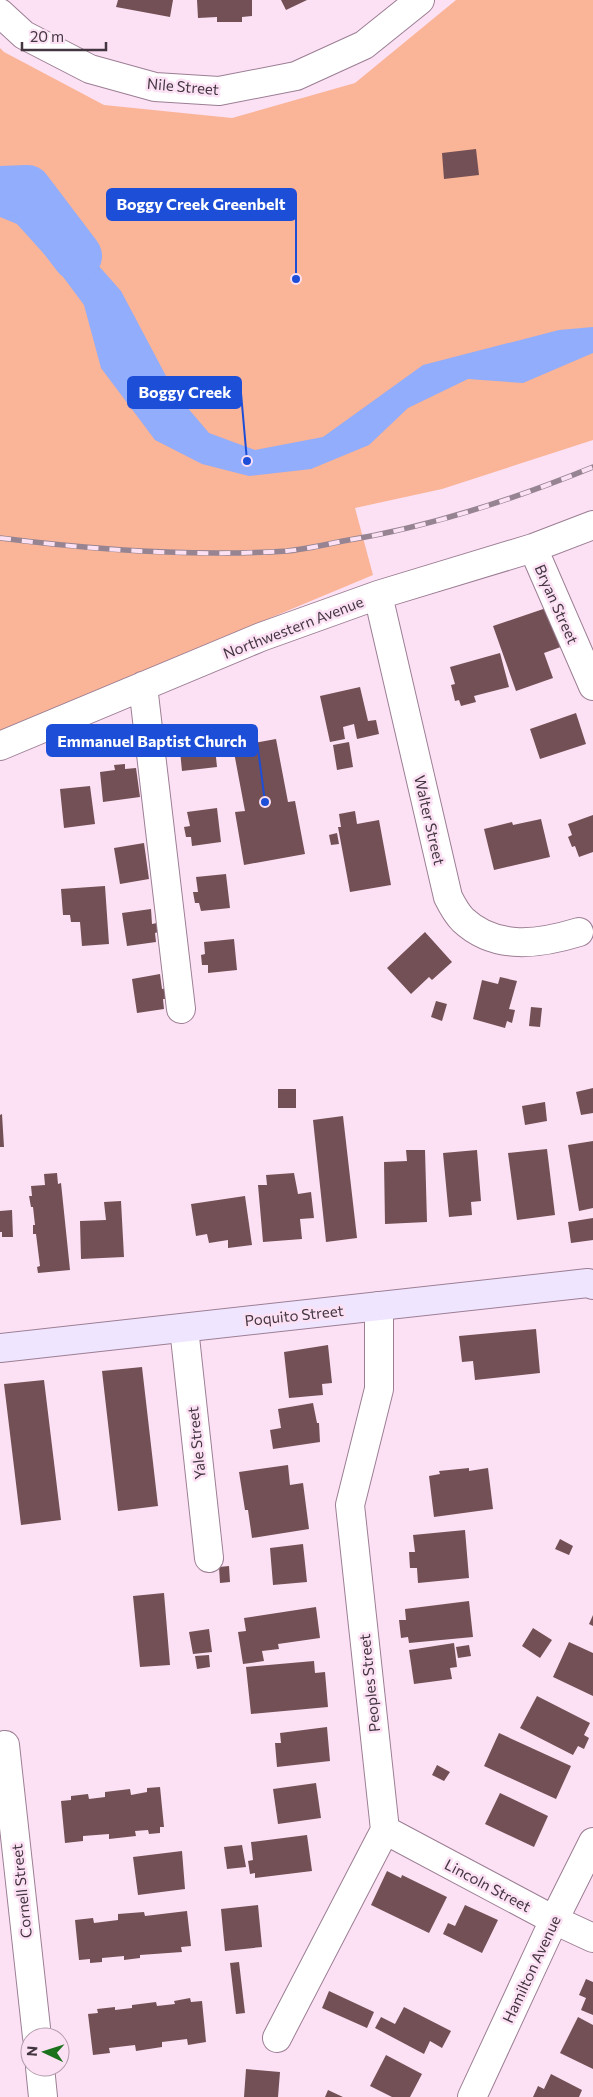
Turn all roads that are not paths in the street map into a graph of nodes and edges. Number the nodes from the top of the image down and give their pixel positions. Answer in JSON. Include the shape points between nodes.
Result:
{"nodes":[{"id":1,"x":420,"y":0,"type":"edge"},
{"id":2,"x":0,"y":13,"type":"edge"},
{"id":3,"x":593,"y":525,"type":"edge"},
{"id":4,"x":533,"y":548,"type":"junction"},
{"id":5,"x":378,"y":595,"type":"junction"},
{"id":6,"x":143,"y":686,"type":"junction"},
{"id":7,"x":593,"y":686,"type":"edge"},
{"id":8,"x":0,"y":746,"type":"edge"},
{"id":9,"x":579,"y":932,"type":"dead end"},
{"id":10,"x":181,"y":1009,"type":"dead end"},
{"id":11,"x":590,"y":1284,"type":"edge"},
{"id":12,"x":379,"y":1306,"type":"junction"},
{"id":13,"x":184,"y":1328,"type":"junction"},
{"id":14,"x":0,"y":1348,"type":"edge"},
{"id":15,"x":209,"y":1558,"type":"dead end"},
{"id":16,"x":5,"y":1745,"type":"dead end"},
{"id":17,"x":385,"y":1830,"type":"junction"},
{"id":18,"x":593,"y":1842,"type":"edge"},
{"id":19,"x":554,"y":1920,"type":"junction"},
{"id":20,"x":593,"y":1938,"type":"edge"},
{"id":21,"x":36,"y":2027,"type":"edge"},
{"id":22,"x":276,"y":2038,"type":"dead end"},
{"id":23,"x":41,"y":2077,"type":"edge"},
{"id":24,"x":44,"y":2097,"type":"edge"},
{"id":25,"x":472,"y":2097,"type":"edge"}],
"edges":[{"from":1,"to":2,"type":"street","name":"Nile Street","via":[[364,46],[296,76],[219,91],[155,87],[90,69],[24,35]]},
{"from":3,"to":4,"type":"street","name":"Northwestern Avenue"},
{"from":4,"to":5,"type":"street","name":"Northwestern Avenue"},
{"from":4,"to":7,"type":"street","name":"Bryan Street"},
{"from":5,"to":6,"type":"street","name":"Northwestern Avenue","via":[[261,637]]},
{"from":5,"to":9,"type":"street","name":"Walter Street","via":[[448,898],[463,919],[486,936],[520,944],[556,940]]},
{"from":6,"to":8,"type":"street","name":"Northwestern Avenue"},
{"from":6,"to":10,"type":"street"},
{"from":11,"to":12,"type":"street","name":"Poquito Street"},
{"from":12,"to":13,"type":"street","name":"Poquito Street"},
{"from":12,"to":17,"type":"street","name":"Peoples Street","via":[[379,1389],[350,1505]]},
{"from":13,"to":14,"type":"street","name":"Poquito Street"},
{"from":13,"to":15,"type":"street","name":"Yale Street"},
{"from":16,"to":21,"type":"street","name":"Cornell Street"},
{"from":17,"to":19,"type":"street","name":"Lincoln Street"},
{"from":17,"to":22,"type":"street"},
{"from":18,"to":19,"type":"street","name":"Hamilton Avenue"},
{"from":19,"to":20,"type":"street","name":"Lincoln Street"},
{"from":19,"to":25,"type":"street","name":"Hamilton Avenue"},
{"from":23,"to":24,"type":"street"}]}
